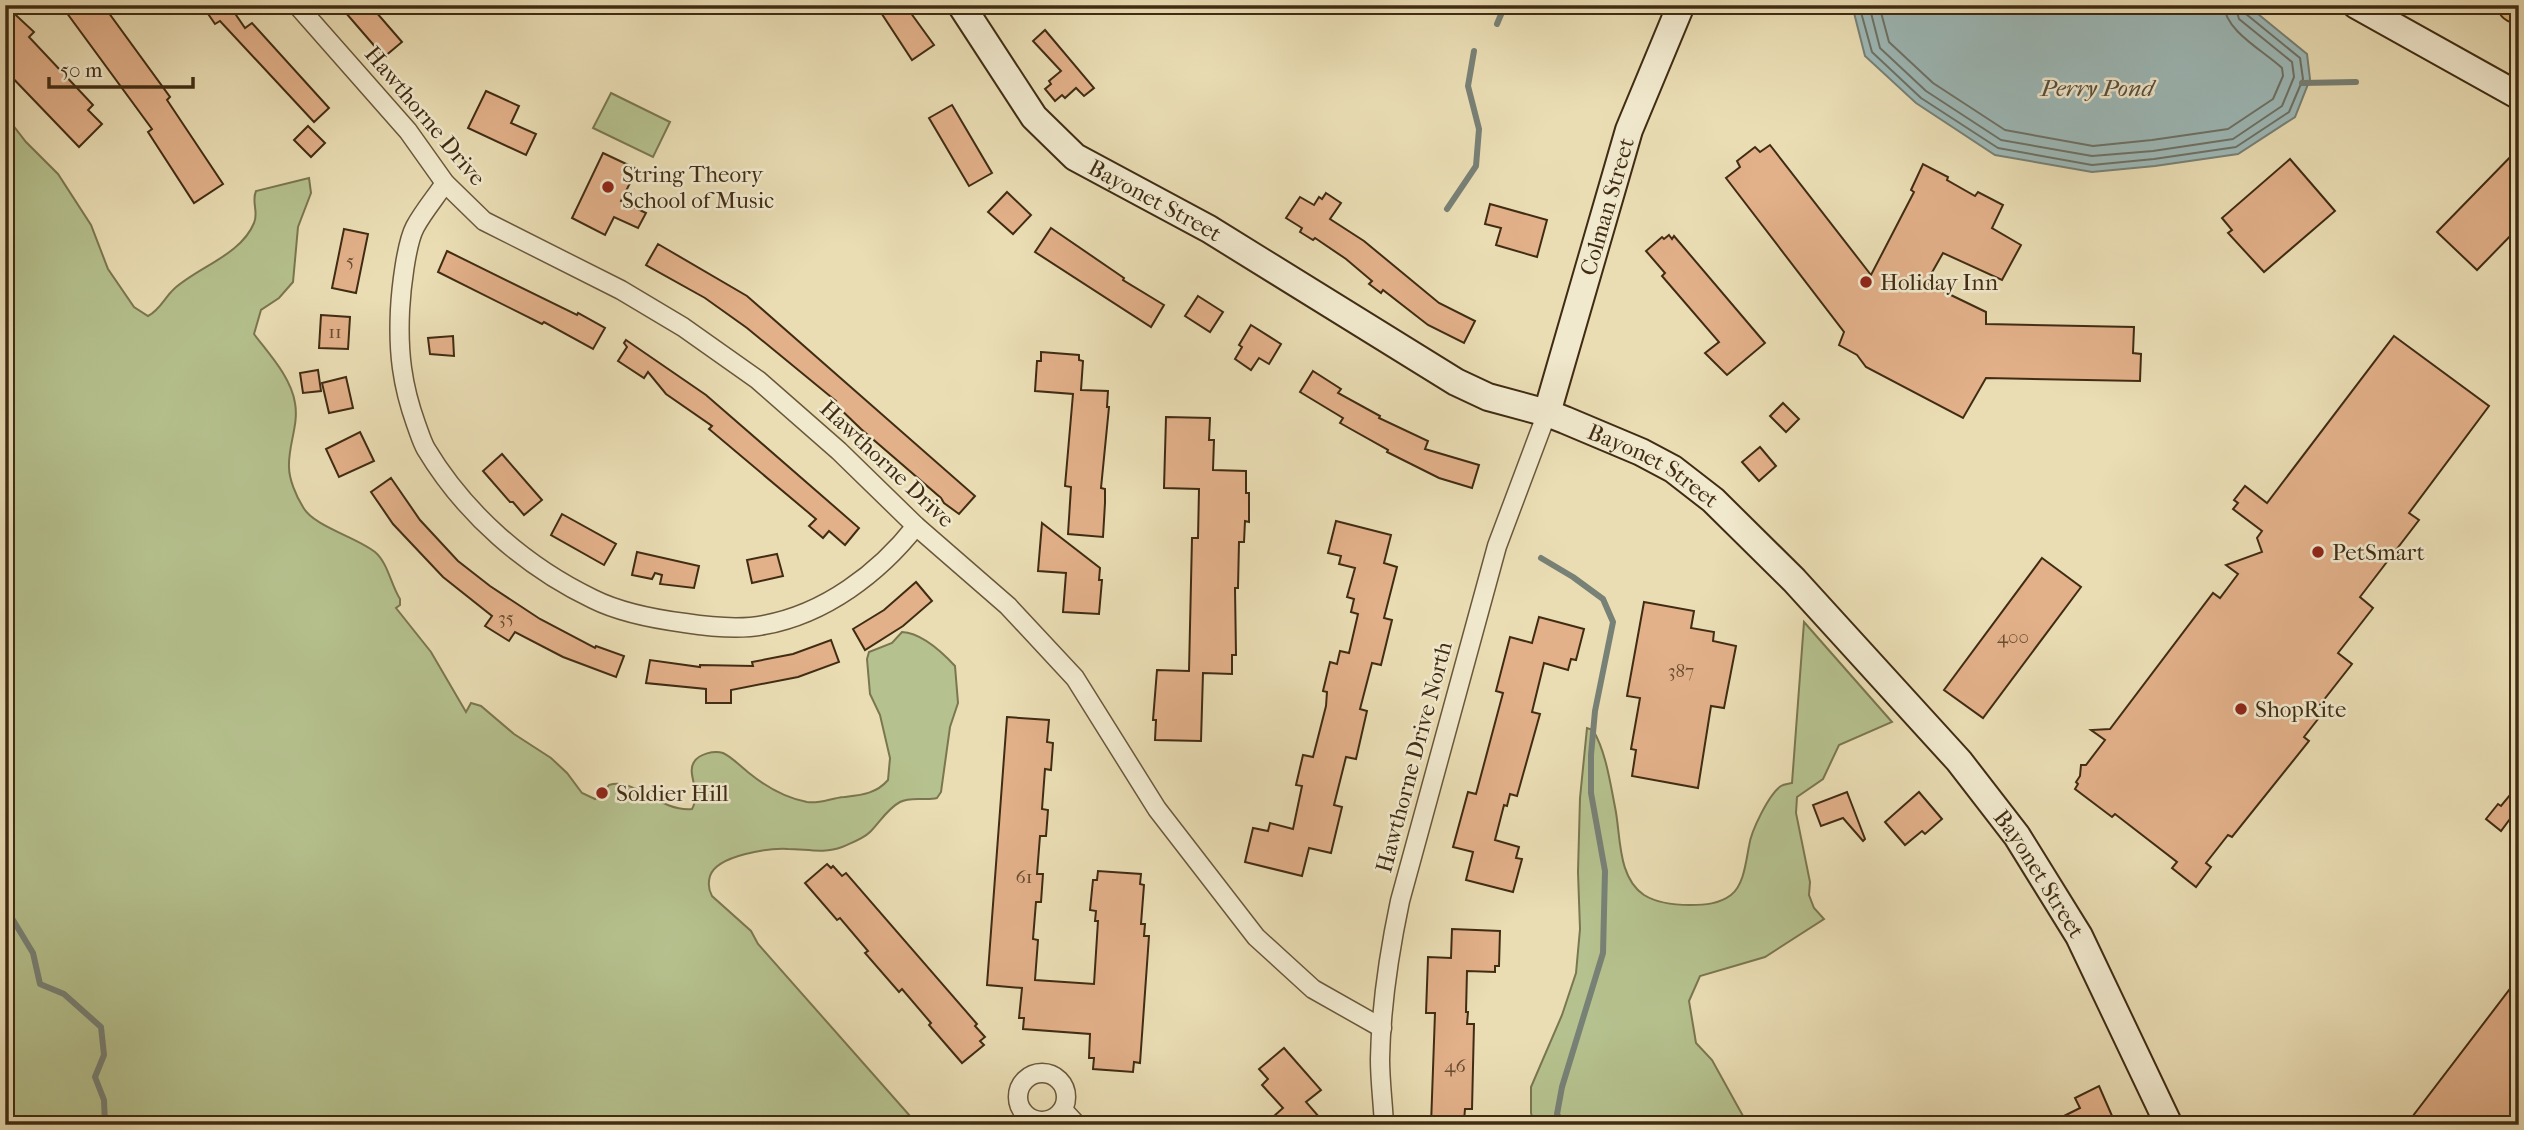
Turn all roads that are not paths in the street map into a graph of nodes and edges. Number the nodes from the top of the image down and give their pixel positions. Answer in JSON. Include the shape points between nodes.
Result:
{"nodes":[{"id":1,"x":297,"y":5,"type":"edge"},
{"id":2,"x":961,"y":5,"type":"edge"},
{"id":3,"x":1681,"y":5,"type":"edge"},
{"id":4,"x":2356,"y":5,"type":"edge"},
{"id":5,"x":2519,"y":96,"type":"edge"},
{"id":6,"x":445,"y":183,"type":"junction"},
{"id":7,"x":1547,"y":413,"type":"junction"},
{"id":8,"x":916,"y":526,"type":"junction"},
{"id":9,"x":1382,"y":1028,"type":"junction"},
{"id":10,"x":1063,"y":1110,"type":"dead end"},
{"id":11,"x":1077,"y":1125,"type":"edge"},
{"id":12,"x":1384,"y":1125,"type":"edge"},
{"id":13,"x":2169,"y":1125,"type":"edge"}],
"edges":[{"from":1,"to":6,"type":"street","name":"Hawthorne Drive","via":[[408,131]]},
{"from":2,"to":7,"type":"street","name":"Bayonet Street","via":[[1034,117],[1075,157],[1209,229],[1456,382],[1488,397]]},
{"from":3,"to":7,"type":"street","name":"Colman Street","via":[[1629,130]]},
{"from":4,"to":5,"type":"street"},
{"from":6,"to":8,"type":"street","name":"Hawthorne Drive","via":[[484,221],[621,290],[758,380]]},
{"from":6,"to":8,"type":"street","via":[[414,229],[401,290],[398,346],[406,396],[425,447],[459,495],[540,570],[595,600],[651,618],[714,627],[764,625],[813,610],[858,583],[898,549]]},
{"from":7,"to":9,"type":"street","name":"Hawthorne Drive North","via":[[1497,546],[1415,844],[1392,939]]},
{"from":7,"to":13,"type":"street","name":"Bayonet Street","via":[[1643,453],[1713,499],[1952,752],[2017,836],[2079,936]]},
{"from":8,"to":9,"type":"street","name":"Hawthorne Drive","via":[[1008,606],[1074,678],[1157,810],[1256,937],[1313,989]]},
{"from":9,"to":12,"type":"street","name":"Hawthorne Drive North"},
{"from":10,"to":11,"type":"street"}]}
